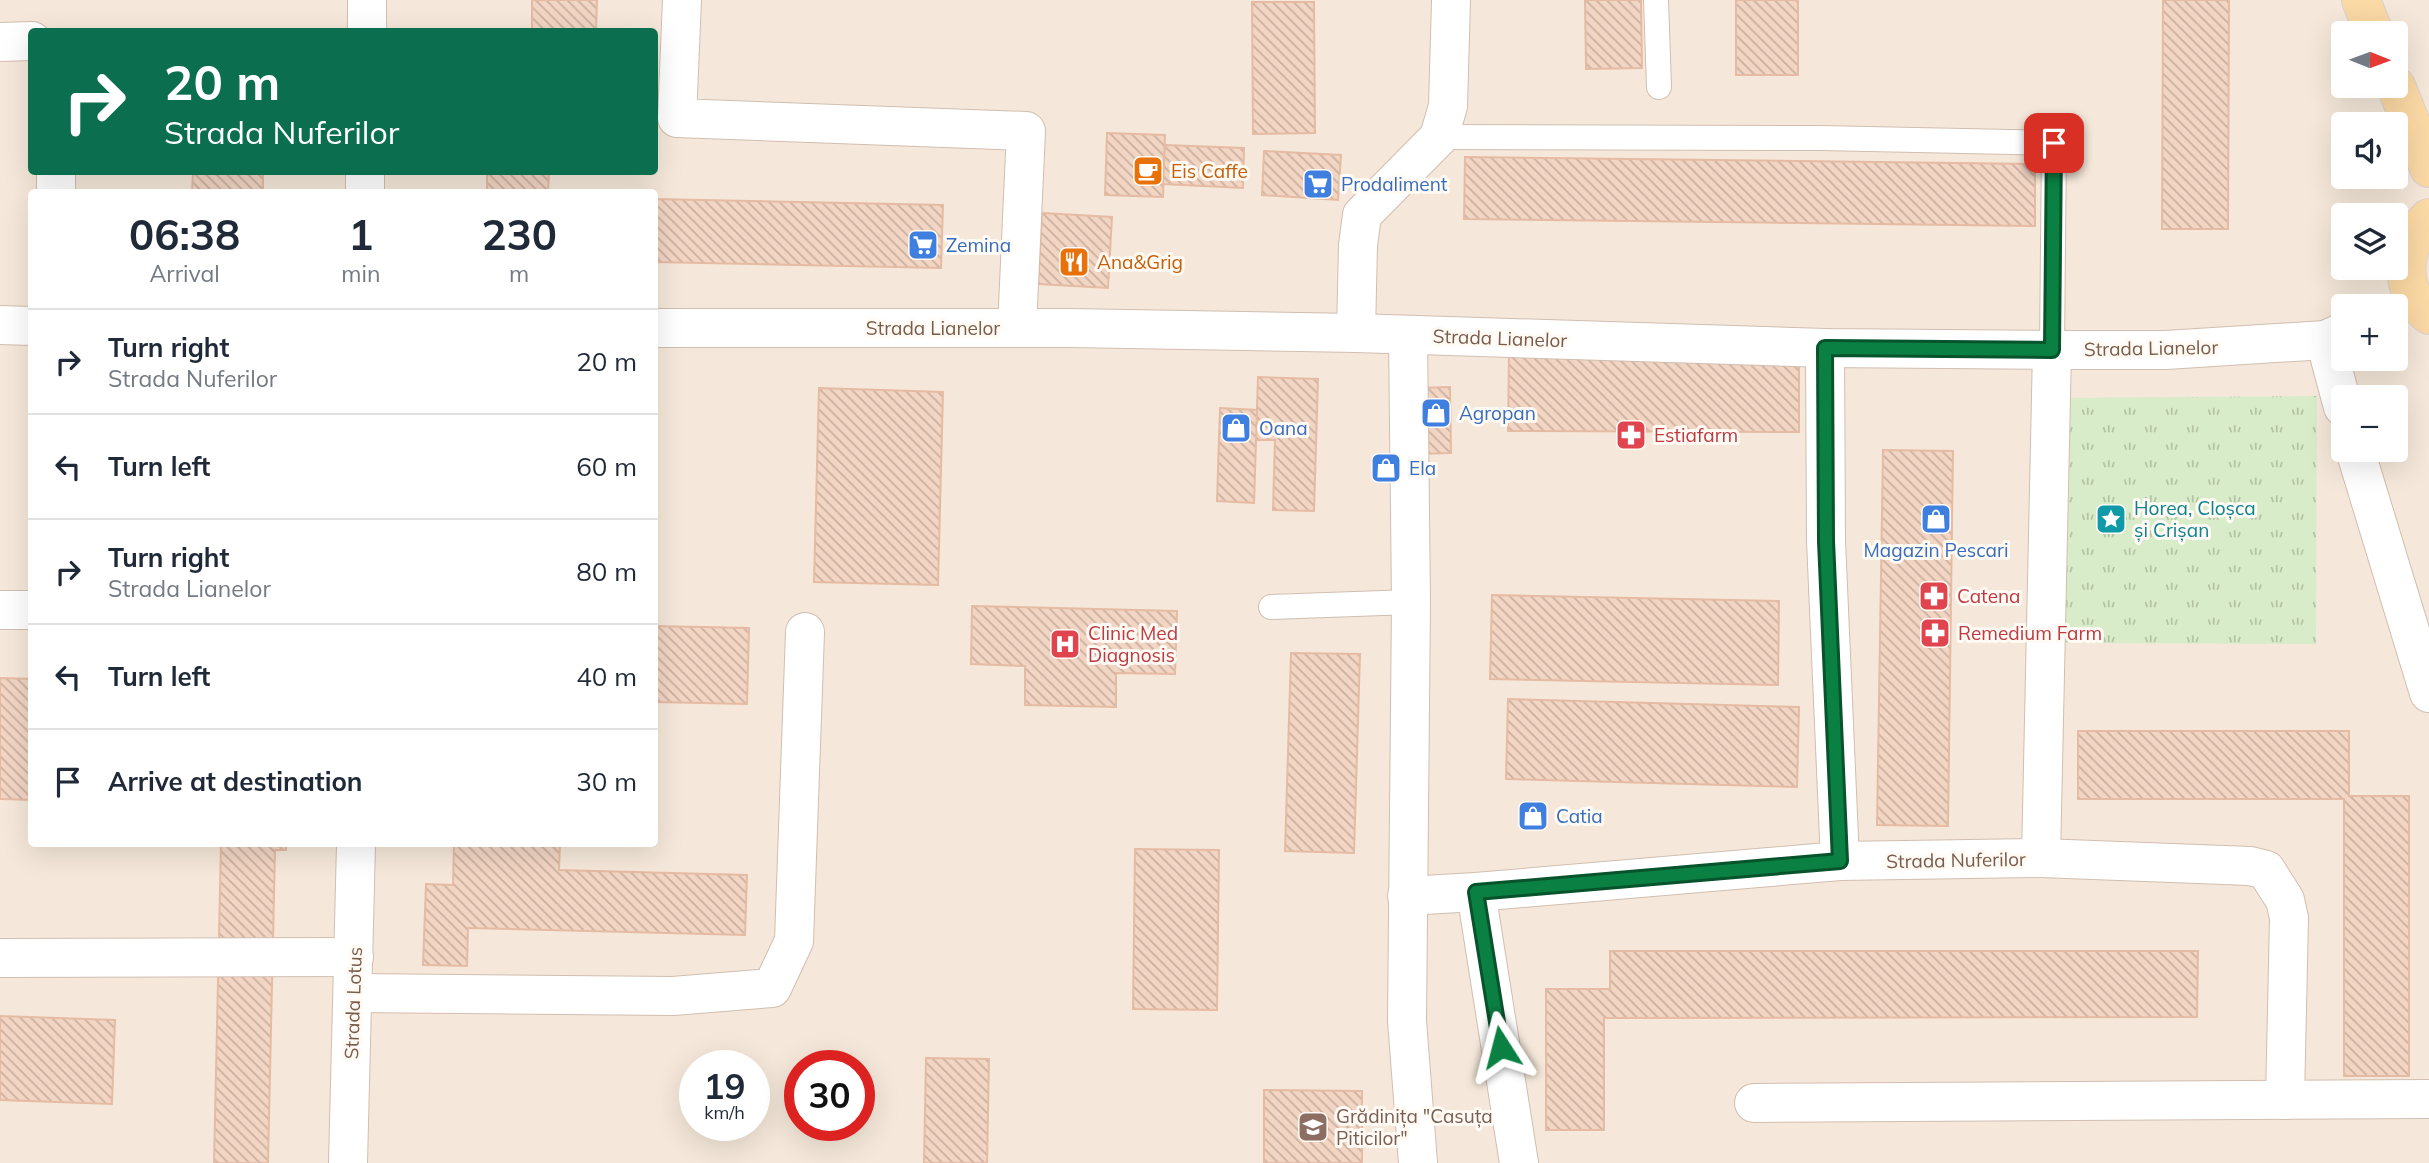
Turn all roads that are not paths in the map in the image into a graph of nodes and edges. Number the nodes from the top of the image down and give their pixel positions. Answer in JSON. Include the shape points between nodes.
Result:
{"nodes":[{"id":1,"x":367,"y":0,"type":"edge"},
{"id":2,"x":682,"y":0,"type":"edge"},
{"id":3,"x":1451,"y":0,"type":"edge"},
{"id":4,"x":1656,"y":0,"type":"edge"},
{"id":5,"x":2361,"y":0,"type":"edge"},
{"id":6,"x":2369,"y":21,"type":"edge"},
{"id":7,"x":367,"y":28,"type":"edge"},
{"id":8,"x":28,"y":41,"type":"edge"},
{"id":9,"x":0,"y":42,"type":"edge"},
{"id":10,"x":1659,"y":87,"type":"dead end"},
{"id":11,"x":2401,"y":98,"type":"edge"},
{"id":12,"x":1439,"y":137,"type":"junction"},
{"id":13,"x":2429,"y":168,"type":"edge"},
{"id":14,"x":2429,"y":218,"type":"edge"},
{"id":15,"x":2412,"y":306,"type":"edge"},
{"id":16,"x":0,"y":325,"type":"edge"},
{"id":17,"x":28,"y":326,"type":"edge"},
{"id":18,"x":658,"y":328,"type":"edge"},
{"id":19,"x":1017,"y":328,"type":"junction"},
{"id":20,"x":1356,"y":333,"type":"junction"},
{"id":21,"x":1408,"y":335,"type":"junction"},
{"id":22,"x":2331,"y":336,"type":"edge"},
{"id":23,"x":1825,"y":348,"type":"junction"},
{"id":24,"x":2052,"y":350,"type":"junction"},
{"id":25,"x":2359,"y":462,"type":"edge"},
{"id":26,"x":1411,"y":602,"type":"junction"},
{"id":27,"x":1271,"y":607,"type":"dead end"},
{"id":28,"x":0,"y":610,"type":"edge"},
{"id":29,"x":28,"y":610,"type":"edge"},
{"id":30,"x":805,"y":632,"type":"dead end"},
{"id":31,"x":2429,"y":693,"type":"edge"},
{"id":32,"x":356,"y":847,"type":"edge"},
{"id":33,"x":2040,"y":858,"type":"junction"},
{"id":34,"x":1840,"y":861,"type":"junction"},
{"id":35,"x":1476,"y":892,"type":"junction"},
{"id":36,"x":1407,"y":896,"type":"junction"},
{"id":37,"x":0,"y":958,"type":"edge"},
{"id":38,"x":354,"y":975,"type":"junction"},
{"id":39,"x":2429,"y":1099,"type":"edge"},
{"id":40,"x":2285,"y":1100,"type":"junction"},
{"id":41,"x":1754,"y":1102,"type":"dead end"},
{"id":42,"x":348,"y":1163,"type":"edge"},
{"id":43,"x":1418,"y":1163,"type":"edge"},
{"id":44,"x":1519,"y":1163,"type":"edge"}],
"edges":[{"from":1,"to":7,"type":"street"},
{"from":2,"to":19,"type":"street","via":[[677,118],[1026,131]]},
{"from":3,"to":12,"type":"street","via":[[1448,106]]},
{"from":4,"to":10,"type":"lane"},
{"from":5,"to":6,"type":"main road"},
{"from":8,"to":9,"type":"street"},
{"from":11,"to":13,"type":"main road"},
{"from":12,"to":20,"type":"street","via":[[1363,215]]},
{"from":12,"to":24,"type":"lane","via":[[2054,143]]},
{"from":14,"to":15,"type":"main road","via":[[2414,235],[2407,255]]},
{"from":16,"to":17,"type":"street"},
{"from":18,"to":19,"type":"street","name":"Strada Lianelor"},
{"from":19,"to":20,"type":"street","name":"Strada Lianelor"},
{"from":20,"to":21,"type":"street","name":"Strada Lianelor"},
{"from":21,"to":23,"type":"street","name":"Strada Lianelor"},
{"from":21,"to":26,"type":"street"},
{"from":22,"to":24,"type":"street","name":"Strada Lianelor","via":[[2166,350]]},
{"from":23,"to":24,"type":"street","name":"Strada Lianelor"},
{"from":23,"to":34,"type":"street","via":[[1826,541]]},
{"from":24,"to":33,"type":"street","name":"Strada Nuferilor"},
{"from":25,"to":31,"type":"street"},
{"from":26,"to":27,"type":"lane"},
{"from":26,"to":36,"type":"street"},
{"from":28,"to":29,"type":"street"},
{"from":30,"to":38,"type":"street","via":[[794,941],[772,988],[673,996]]},
{"from":32,"to":38,"type":"street","name":"Strada Lotus"},
{"from":33,"to":34,"type":"street","name":"Strada Nuferilor"},
{"from":33,"to":40,"type":"street","via":[[2266,870],[2285,900],[2289,918]]},
{"from":34,"to":35,"type":"street","name":"Strada Nuferilor"},
{"from":35,"to":36,"type":"street","name":"Strada Nuferilor"},
{"from":35,"to":44,"type":"street"},
{"from":36,"to":43,"type":"street","via":[[1407,1021]]},
{"from":37,"to":38,"type":"street"},
{"from":38,"to":42,"type":"street","name":"Strada Lotus"},
{"from":39,"to":40,"type":"street"},
{"from":40,"to":41,"type":"street"}]}
